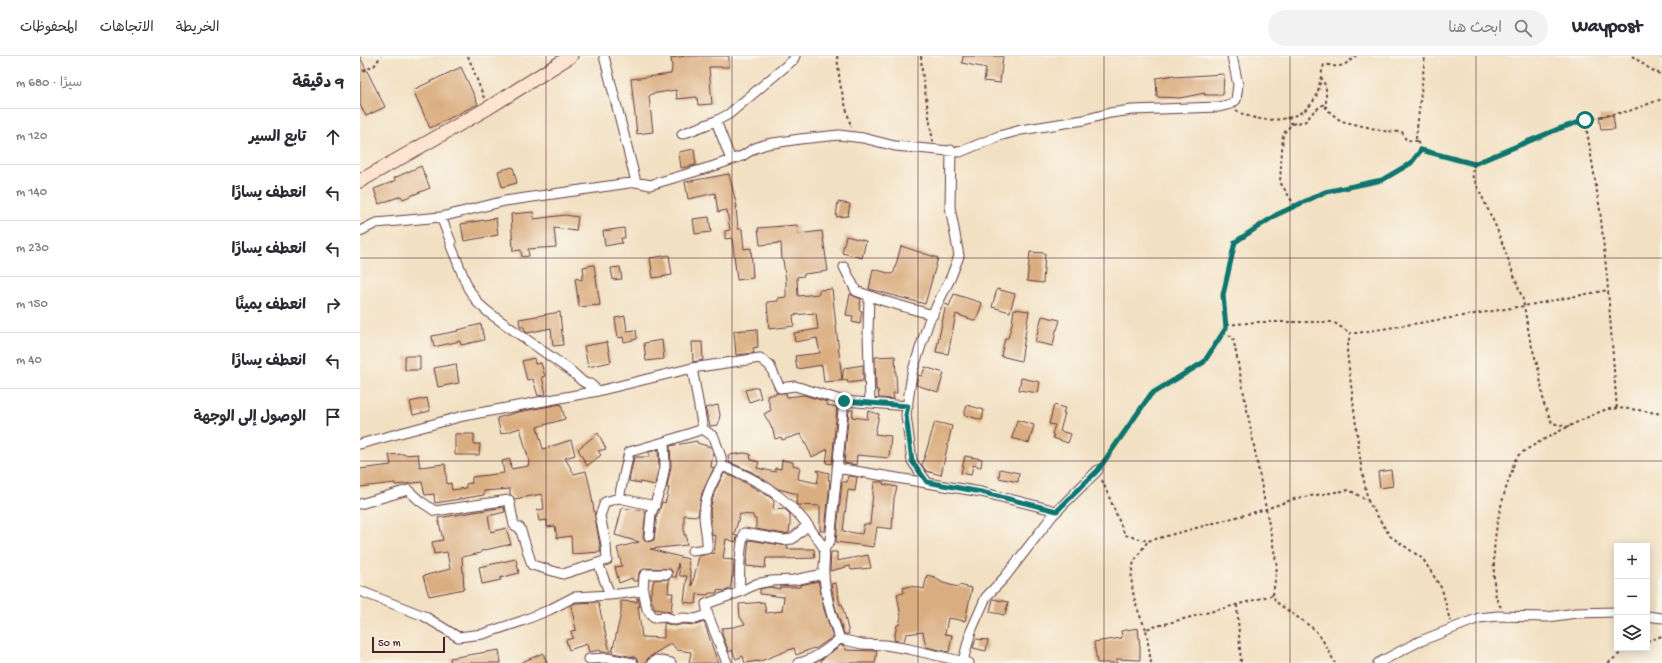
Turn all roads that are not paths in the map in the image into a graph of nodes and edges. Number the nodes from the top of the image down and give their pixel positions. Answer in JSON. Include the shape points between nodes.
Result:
{"nodes":[{"id":1,"x":571,"y":56,"type":"edge"},
{"id":2,"x":604,"y":56,"type":"edge"},
{"id":3,"x":795,"y":56,"type":"edge"},
{"id":4,"x":1232,"y":56,"type":"edge"},
{"id":5,"x":716,"y":121,"type":"junction"},
{"id":6,"x":682,"y":134,"type":"dead end"},
{"id":7,"x":950,"y":150,"type":"junction"},
{"id":8,"x":731,"y":160,"type":"junction"},
{"id":9,"x":360,"y":181,"type":"edge"},
{"id":10,"x":636,"y":182,"type":"junction"},
{"id":11,"x":441,"y":217,"type":"junction"},
{"id":12,"x":360,"y":231,"type":"edge"},
{"id":13,"x":844,"y":267,"type":"dead end"},
{"id":14,"x":869,"y":296,"type":"junction"},
{"id":15,"x":932,"y":315,"type":"junction"},
{"id":16,"x":692,"y":368,"type":"junction"},
{"id":17,"x":598,"y":391,"type":"junction"},
{"id":18,"x":844,"y":401,"type":"junction"},
{"id":19,"x":870,"y":402,"type":"junction"},
{"id":20,"x":908,"y":406,"type":"junction"},
{"id":21,"x":703,"y":429,"type":"junction"},
{"id":22,"x":664,"y":442,"type":"junction"},
{"id":23,"x":360,"y":444,"type":"edge"},
{"id":24,"x":722,"y":466,"type":"junction"},
{"id":25,"x":837,"y":468,"type":"junction"},
{"id":26,"x":1098,"y":470,"type":"road end"},
{"id":27,"x":927,"y":482,"type":"junction"},
{"id":28,"x":619,"y":498,"type":"junction"},
{"id":29,"x":360,"y":504,"type":"edge"},
{"id":30,"x":655,"y":506,"type":"junction"},
{"id":31,"x":1057,"y":511,"type":"junction"},
{"id":32,"x":808,"y":525,"type":"junction"},
{"id":33,"x":649,"y":536,"type":"dead end"},
{"id":34,"x":824,"y":549,"type":"junction"},
{"id":35,"x":692,"y":551,"type":"dead end"},
{"id":36,"x":598,"y":563,"type":"junction"},
{"id":37,"x":667,"y":574,"type":"dead end"},
{"id":38,"x":824,"y":574,"type":"junction"},
{"id":39,"x":360,"y":591,"type":"edge"},
{"id":40,"x":643,"y":591,"type":"junction"},
{"id":41,"x":740,"y":592,"type":"junction"},
{"id":42,"x":610,"y":595,"type":"junction"},
{"id":43,"x":1614,"y":612,"type":"edge"},
{"id":44,"x":708,"y":615,"type":"junction"},
{"id":45,"x":1650,"y":616,"type":"edge"},
{"id":46,"x":1662,"y":618,"type":"edge"},
{"id":47,"x":840,"y":639,"type":"junction"},
{"id":48,"x":589,"y":659,"type":"dead end"},
{"id":49,"x":966,"y":662,"type":"edge"},
{"id":50,"x":633,"y":663,"type":"edge"},
{"id":51,"x":652,"y":663,"type":"edge"},
{"id":52,"x":671,"y":663,"type":"edge"},
{"id":53,"x":727,"y":663,"type":"edge"},
{"id":54,"x":798,"y":663,"type":"edge"},
{"id":55,"x":1378,"y":663,"type":"edge"}],
"edges":[{"from":1,"to":9,"type":"street","via":[[488,108]]},
{"from":2,"to":10,"type":"street"},
{"from":3,"to":5,"type":"street","via":[[729,114]]},
{"from":4,"to":7,"type":"street","via":[[1238,92],[1236,100],[1219,108],[1110,113],[1006,134],[960,152]]},
{"from":5,"to":6,"type":"street"},
{"from":5,"to":8,"type":"street"},
{"from":7,"to":8,"type":"street","via":[[895,146],[840,135],[767,144]]},
{"from":7,"to":15,"type":"street","via":[[950,207],[959,256]]},
{"from":8,"to":10,"type":"street","via":[[650,184]]},
{"from":10,"to":11,"type":"street","via":[[505,201]]},
{"from":11,"to":12,"type":"street","via":[[376,223]]},
{"from":11,"to":17,"type":"street","via":[[463,277],[478,303],[498,321]]},
{"from":13,"to":14,"type":"street","via":[[856,290]]},
{"from":14,"to":15,"type":"street"},
{"from":14,"to":19,"type":"street"},
{"from":15,"to":20,"type":"street","via":[[912,373]]},
{"from":16,"to":17,"type":"street"},
{"from":16,"to":18,"type":"street","via":[[760,358],[770,366],[780,388],[795,386]]},
{"from":16,"to":21,"type":"street"},
{"from":17,"to":23,"type":"street","via":[[463,416]]},
{"from":18,"to":19,"type":"street"},
{"from":18,"to":25,"type":"street"},
{"from":19,"to":20,"type":"street"},
{"from":20,"to":27,"type":"street","via":[[906,415],[912,461]]},
{"from":21,"to":22,"type":"street"},
{"from":21,"to":24,"type":"street","via":[[714,437]]},
{"from":22,"to":28,"type":"street","via":[[629,452]]},
{"from":22,"to":30,"type":"street","via":[[665,466]]},
{"from":24,"to":32,"type":"street","via":[[738,471],[767,487],[786,501]]},
{"from":24,"to":35,"type":"street","via":[[714,477],[708,493],[704,515],[707,549]]},
{"from":25,"to":27,"type":"street"},
{"from":25,"to":34,"type":"street","via":[[830,541]]},
{"from":26,"to":31,"type":"street"},
{"from":27,"to":31,"type":"street"},
{"from":28,"to":30,"type":"street"},
{"from":28,"to":36,"type":"street","via":[[605,502],[600,516],[607,560]]},
{"from":29,"to":36,"type":"street","via":[[408,490],[435,511],[509,500],[514,525],[520,528],[532,565],[563,574]]},
{"from":30,"to":33,"type":"street","via":[[651,514]]},
{"from":31,"to":49,"type":"street","via":[[986,597],[971,631]]},
{"from":32,"to":34,"type":"street"},
{"from":32,"to":41,"type":"street","via":[[792,539],[784,540],[744,532],[739,567]]},
{"from":34,"to":38,"type":"street"},
{"from":36,"to":42,"type":"street"},
{"from":37,"to":40,"type":"street","via":[[646,574]]},
{"from":38,"to":41,"type":"street","via":[[756,584]]},
{"from":38,"to":47,"type":"street","via":[[829,612]]},
{"from":39,"to":42,"type":"street","via":[[424,616],[458,637],[483,634],[522,621],[574,597]]},
{"from":40,"to":42,"type":"street"},
{"from":40,"to":44,"type":"street","via":[[647,609],[654,618],[694,619]]},
{"from":41,"to":44,"type":"street","via":[[706,604]]},
{"from":43,"to":55,"type":"street","via":[[1548,617],[1479,618],[1418,642]]},
{"from":44,"to":53,"type":"street"},
{"from":45,"to":46,"type":"street"},
{"from":47,"to":49,"type":"street","via":[[862,644],[893,646]]},
{"from":47,"to":54,"type":"street"},
{"from":48,"to":50,"type":"street","via":[[607,658]]},
{"from":51,"to":52,"type":"street","via":[[656,660]]}]}
